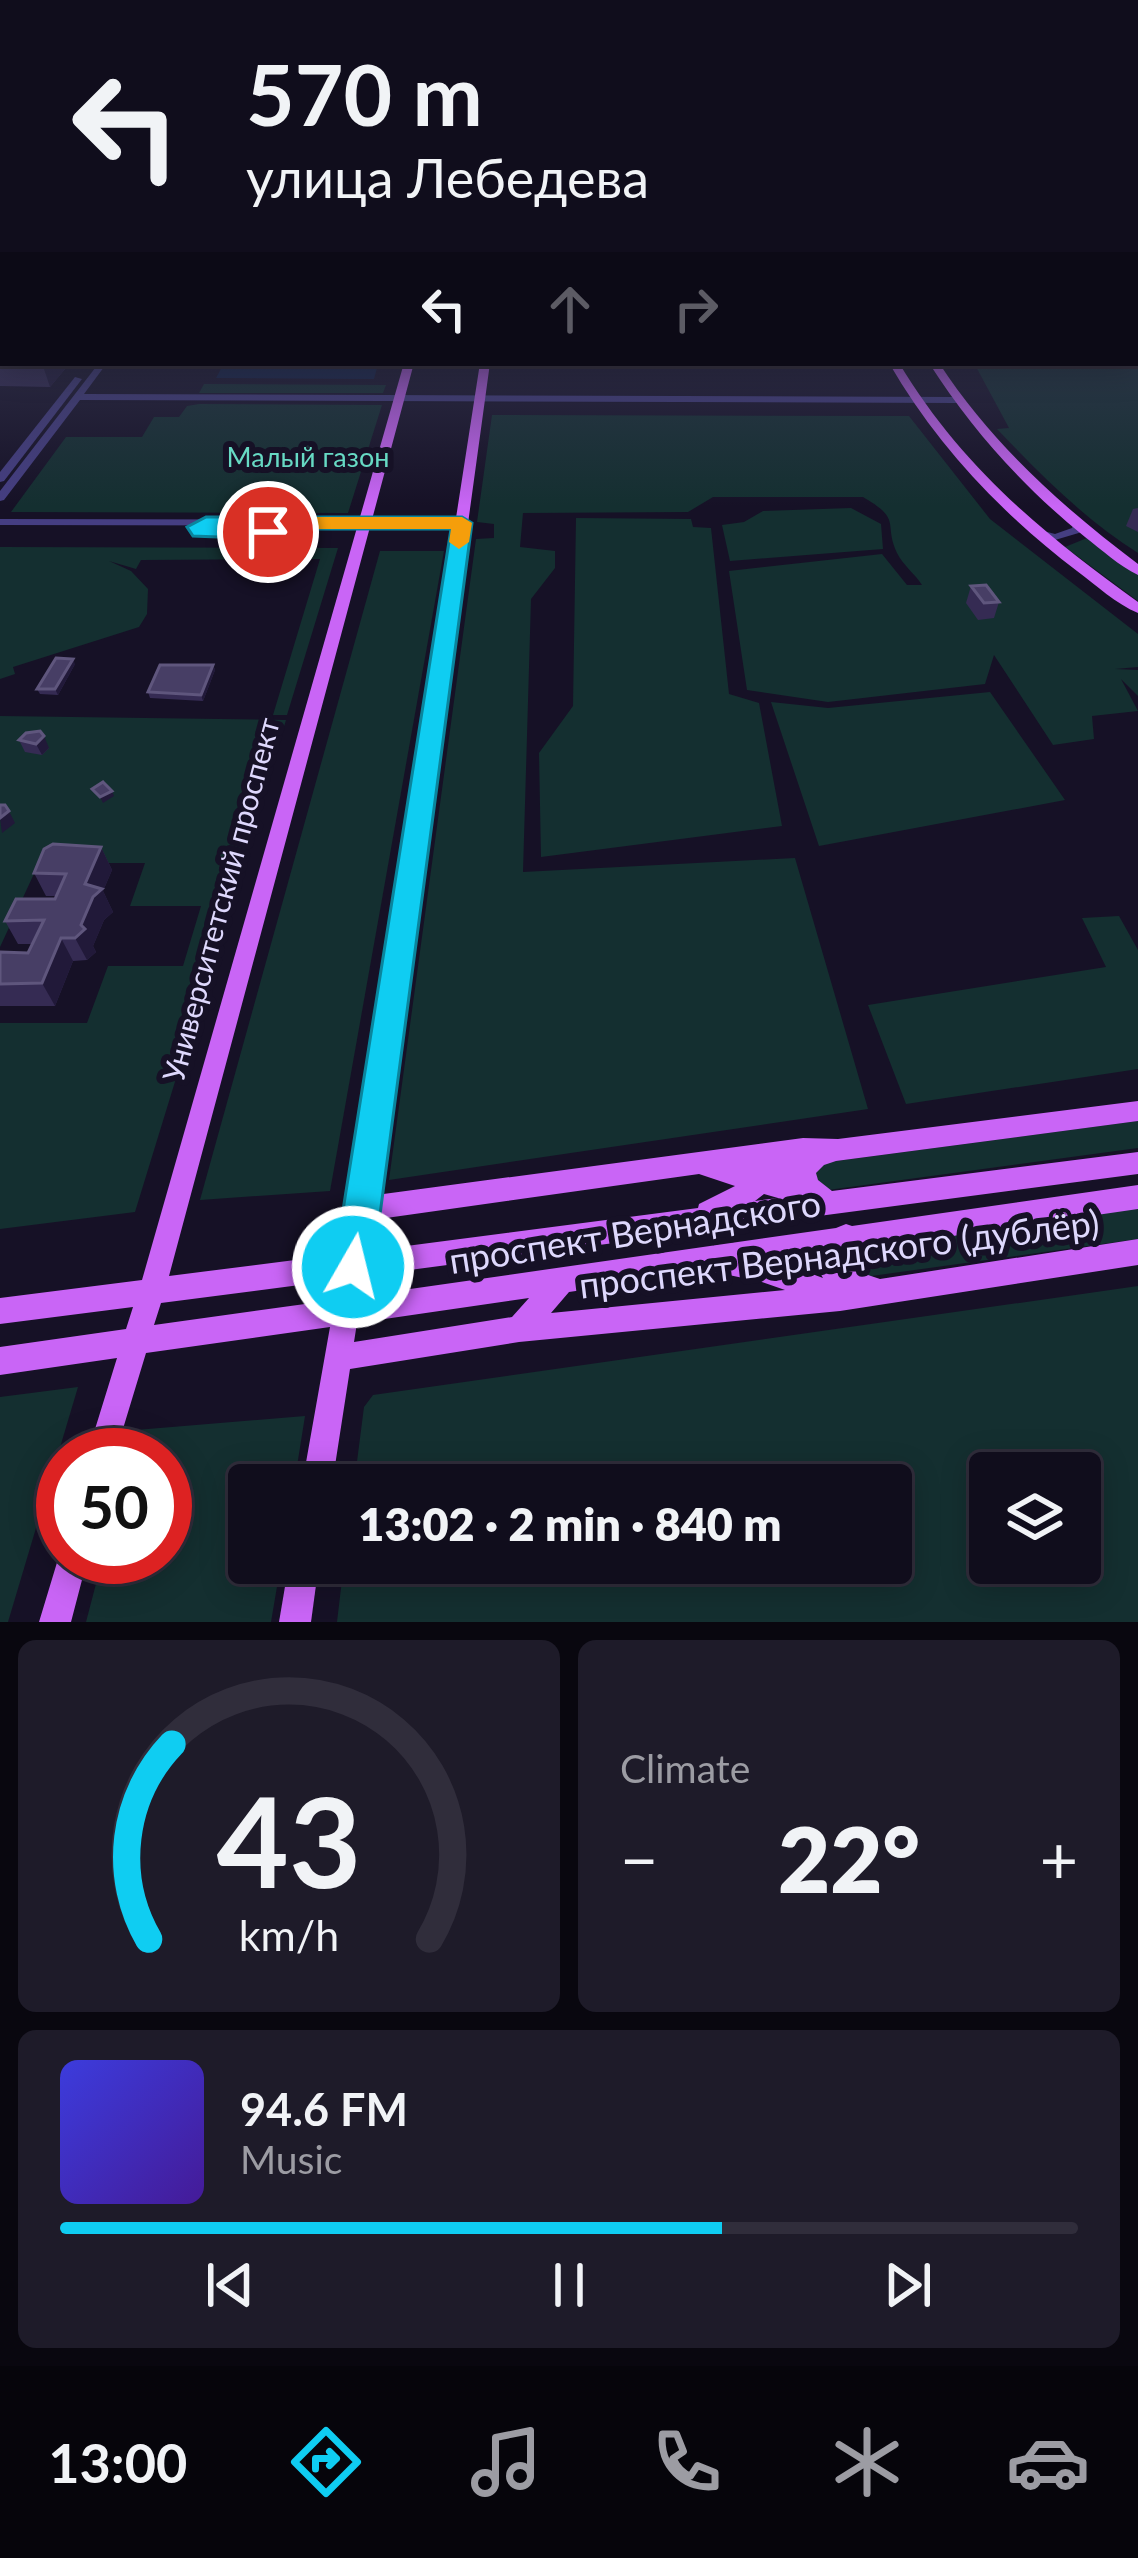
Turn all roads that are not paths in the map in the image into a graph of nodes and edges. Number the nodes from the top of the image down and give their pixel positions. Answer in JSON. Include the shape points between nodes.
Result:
{"nodes":[{"id":1,"x":90,"y":366,"type":"edge"},
{"id":2,"x":101,"y":366,"type":"edge"},
{"id":3,"x":408,"y":366,"type":"edge"},
{"id":4,"x":485,"y":366,"type":"edge"},
{"id":5,"x":896,"y":366,"type":"edge"},
{"id":6,"x":936,"y":366,"type":"edge"},
{"id":7,"x":77,"y":397,"type":"junction"},
{"id":8,"x":399,"y":398,"type":"junction"},
{"id":9,"x":480,"y":399,"type":"junction"},
{"id":10,"x":956,"y":400,"type":"junction"},
{"id":11,"x":914,"y":401,"type":"junction"},
{"id":12,"x":0,"y":479,"type":"edge"},
{"id":13,"x":0,"y":498,"type":"edge"},
{"id":14,"x":0,"y":522,"type":"edge"},
{"id":15,"x":1078,"y":525,"type":"junction"},
{"id":16,"x":203,"y":527,"type":"junction"},
{"id":17,"x":363,"y":529,"type":"junction"},
{"id":18,"x":461,"y":529,"type":"junction"},
{"id":19,"x":1033,"y":530,"type":"junction"},
{"id":20,"x":0,"y":531,"type":"edge"},
{"id":21,"x":1100,"y":542,"type":"junction"},
{"id":22,"x":1055,"y":549,"type":"junction"},
{"id":23,"x":1138,"y":571,"type":"edge"},
{"id":24,"x":1138,"y":609,"type":"edge"},
{"id":25,"x":1138,"y":1112,"type":"edge"},
{"id":26,"x":803,"y":1149,"type":"junction"},
{"id":27,"x":838,"y":1150,"type":"junction"},
{"id":28,"x":1138,"y":1163,"type":"edge"},
{"id":29,"x":698,"y":1164,"type":"junction"},
{"id":30,"x":761,"y":1182,"type":"junction"},
{"id":31,"x":1138,"y":1197,"type":"edge"},
{"id":32,"x":843,"y":1202,"type":"junction"},
{"id":33,"x":362,"y":1209,"type":"junction"},
{"id":34,"x":681,"y":1224,"type":"junction"},
{"id":35,"x":847,"y":1236,"type":"junction"},
{"id":36,"x":1138,"y":1252,"type":"edge"},
{"id":37,"x":696,"y":1260,"type":"junction"},
{"id":38,"x":353,"y":1267,"type":"junction"},
{"id":39,"x":563,"y":1279,"type":"junction"},
{"id":40,"x":882,"y":1289,"type":"junction"},
{"id":41,"x":150,"y":1291,"type":"junction"},
{"id":42,"x":840,"y":1298,"type":"junction"},
{"id":43,"x":0,"y":1311,"type":"edge"},
{"id":44,"x":344,"y":1313,"type":"junction"},
{"id":45,"x":519,"y":1329,"type":"junction"},
{"id":46,"x":133,"y":1343,"type":"junction"},
{"id":47,"x":336,"y":1358,"type":"junction"},
{"id":48,"x":0,"y":1360,"type":"edge"},
{"id":49,"x":109,"y":1428,"type":"edge"},
{"id":50,"x":319,"y":1464,"type":"edge"},
{"id":51,"x":66,"y":1584,"type":"edge"},
{"id":52,"x":301,"y":1584,"type":"edge"},
{"id":53,"x":55,"y":1622,"type":"edge"},
{"id":54,"x":295,"y":1622,"type":"edge"}],
"edges":[{"from":1,"to":12,"type":"street"},
{"from":2,"to":7,"type":"street"},
{"from":3,"to":8,"type":"main road","name":"Университетский проспект"},
{"from":4,"to":9,"type":"main road"},
{"from":5,"to":11,"type":"main road"},
{"from":6,"to":10,"type":"main road"},
{"from":7,"to":8,"type":"street"},
{"from":7,"to":13,"type":"street"},
{"from":8,"to":9,"type":"street"},
{"from":8,"to":17,"type":"main road","name":"Университетский проспект"},
{"from":9,"to":11,"type":"street"},
{"from":9,"to":18,"type":"main road"},
{"from":10,"to":11,"type":"street"},
{"from":10,"to":15,"type":"main road","via":[[1011,466]]},
{"from":11,"to":19,"type":"main road","via":[[963,463]]},
{"from":14,"to":16,"type":"street"},
{"from":15,"to":19,"type":"street","via":[[1055,537]]},
{"from":15,"to":21,"type":"main road"},
{"from":16,"to":17,"type":"street"},
{"from":16,"to":20,"type":"street"},
{"from":17,"to":18,"type":"street"},
{"from":17,"to":41,"type":"main road","name":"Университетский проспект"},
{"from":18,"to":33,"type":"main road"},
{"from":19,"to":22,"type":"main road"},
{"from":21,"to":22,"type":"street","via":[[1082,538]]},
{"from":21,"to":23,"type":"main road"},
{"from":22,"to":24,"type":"main road"},
{"from":25,"to":27,"type":"main road"},
{"from":26,"to":27,"type":"main road"},
{"from":26,"to":29,"type":"main road"},
{"from":26,"to":30,"type":"main road"},
{"from":27,"to":32,"type":"main road","via":[[809,1161],[803,1178]]},
{"from":28,"to":32,"type":"main road","name":"проспект Вернадского"},
{"from":29,"to":30,"type":"main road"},
{"from":29,"to":33,"type":"main road"},
{"from":30,"to":32,"type":"main road"},
{"from":30,"to":34,"type":"main road"},
{"from":31,"to":35,"type":"main road","name":"проспект Вернадского"},
{"from":32,"to":34,"type":"main road","name":"проспект Вернадского"},
{"from":33,"to":38,"type":"main road"},
{"from":34,"to":38,"type":"main road","name":"проспект Вернадского"},
{"from":35,"to":37,"type":"main road","name":"проспект Вернадского"},
{"from":35,"to":40,"type":"main road","via":[[830,1254],[834,1273]]},
{"from":36,"to":40,"type":"main road","name":"проспект Вернадского (дублёр)"},
{"from":37,"to":39,"type":"main road","name":"проспект Вернадского"},
{"from":37,"to":42,"type":"main road","via":[[762,1269]]},
{"from":38,"to":41,"type":"main road","name":"проспект Вернадского"},
{"from":38,"to":44,"type":"main road"},
{"from":39,"to":44,"type":"main road","name":"проспект Вернадского"},
{"from":39,"to":45,"type":"main road"},
{"from":40,"to":42,"type":"main road","name":"проспект Вернадского (дублёр)"},
{"from":41,"to":43,"type":"main road","name":"проспект Вернадского"},
{"from":41,"to":46,"type":"main road","name":"Университетский проспект"},
{"from":42,"to":45,"type":"main road","name":"проспект Вернадского (дублёр)"},
{"from":44,"to":46,"type":"main road","name":"проспект Вернадского"},
{"from":44,"to":47,"type":"main road"},
{"from":45,"to":47,"type":"main road","name":"проспект Вернадского (дублёр)"},
{"from":46,"to":48,"type":"main road","name":"проспект Вернадского"},
{"from":46,"to":49,"type":"main road","name":"Университетский проспект"},
{"from":47,"to":50,"type":"main road"},
{"from":51,"to":53,"type":"main road"},
{"from":52,"to":54,"type":"main road"}]}
